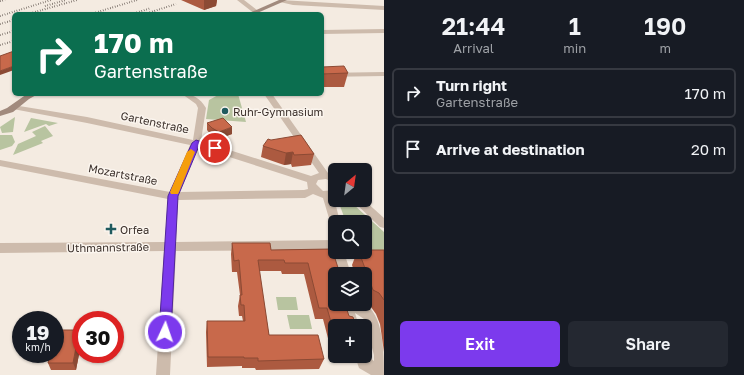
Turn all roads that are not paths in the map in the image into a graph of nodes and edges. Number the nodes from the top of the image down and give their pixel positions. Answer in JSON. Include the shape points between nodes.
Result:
{"nodes":[{"id":1,"x":240,"y":0,"type":"edge"},
{"id":2,"x":283,"y":0,"type":"edge"},
{"id":3,"x":384,"y":8,"type":"edge"},
{"id":4,"x":254,"y":12,"type":"edge"},
{"id":5,"x":257,"y":12,"type":"edge"},
{"id":6,"x":384,"y":31,"type":"edge"},
{"id":7,"x":324,"y":32,"type":"edge"},
{"id":8,"x":384,"y":74,"type":"edge"},
{"id":9,"x":324,"y":75,"type":"edge"},
{"id":10,"x":30,"y":96,"type":"edge"},
{"id":11,"x":189,"y":96,"type":"edge"},
{"id":12,"x":269,"y":96,"type":"edge"},
{"id":13,"x":11,"y":108,"type":"junction"},
{"id":14,"x":0,"y":114,"type":"edge"},
{"id":15,"x":0,"y":120,"type":"edge"},
{"id":16,"x":196,"y":143,"type":"junction"},
{"id":17,"x":0,"y":163,"type":"edge"},
{"id":18,"x":325,"y":176,"type":"junction"},
{"id":19,"x":328,"y":177,"type":"edge"},
{"id":20,"x":312,"y":180,"type":"junction"},
{"id":21,"x":314,"y":190,"type":"junction"},
{"id":22,"x":328,"y":194,"type":"edge"},
{"id":23,"x":173,"y":196,"type":"junction"},
{"id":24,"x":365,"y":207,"type":"edge"},
{"id":25,"x":384,"y":224,"type":"edge"},
{"id":26,"x":328,"y":245,"type":"edge"},
{"id":27,"x":169,"y":246,"type":"junction"},
{"id":28,"x":0,"y":248,"type":"edge"},
{"id":29,"x":363,"y":311,"type":"edge"},
{"id":30,"x":364,"y":363,"type":"edge"},
{"id":31,"x":382,"y":374,"type":"edge"},
{"id":32,"x":163,"y":375,"type":"edge"}],
"edges":[{"from":1,"to":4,"type":"street"},
{"from":2,"to":3,"type":"street","via":[[293,3]]},
{"from":2,"to":5,"type":"street"},
{"from":6,"to":7,"type":"street"},
{"from":8,"to":9,"type":"street"},
{"from":10,"to":13,"type":"street"},
{"from":11,"to":16,"type":"street","via":[[202,108]]},
{"from":12,"to":18,"type":"street"},
{"from":13,"to":14,"type":"street"},
{"from":13,"to":15,"type":"street","via":[[9,114]]},
{"from":13,"to":16,"type":"street","name":"Gartenstraße","via":[[87,120]]},
{"from":16,"to":20,"type":"street","name":"Gartenstraße"},
{"from":16,"to":23,"type":"street"},
{"from":17,"to":23,"type":"street","name":"Mozartstraße"},
{"from":18,"to":19,"type":"street"},
{"from":18,"to":20,"type":"street"},
{"from":20,"to":21,"type":"street"},
{"from":21,"to":22,"type":"street"},
{"from":21,"to":23,"type":"street","name":"Mozartstraße","via":[[305,194]]},
{"from":23,"to":27,"type":"street"},
{"from":24,"to":25,"type":"street"},
{"from":26,"to":27,"type":"street","name":"Uthmannstraße"},
{"from":27,"to":28,"type":"street","name":"Uthmannstraße"},
{"from":27,"to":32,"type":"street"},
{"from":29,"to":31,"type":"street","via":[[369,315],[381,355]]},
{"from":30,"to":31,"type":"street"}]}
